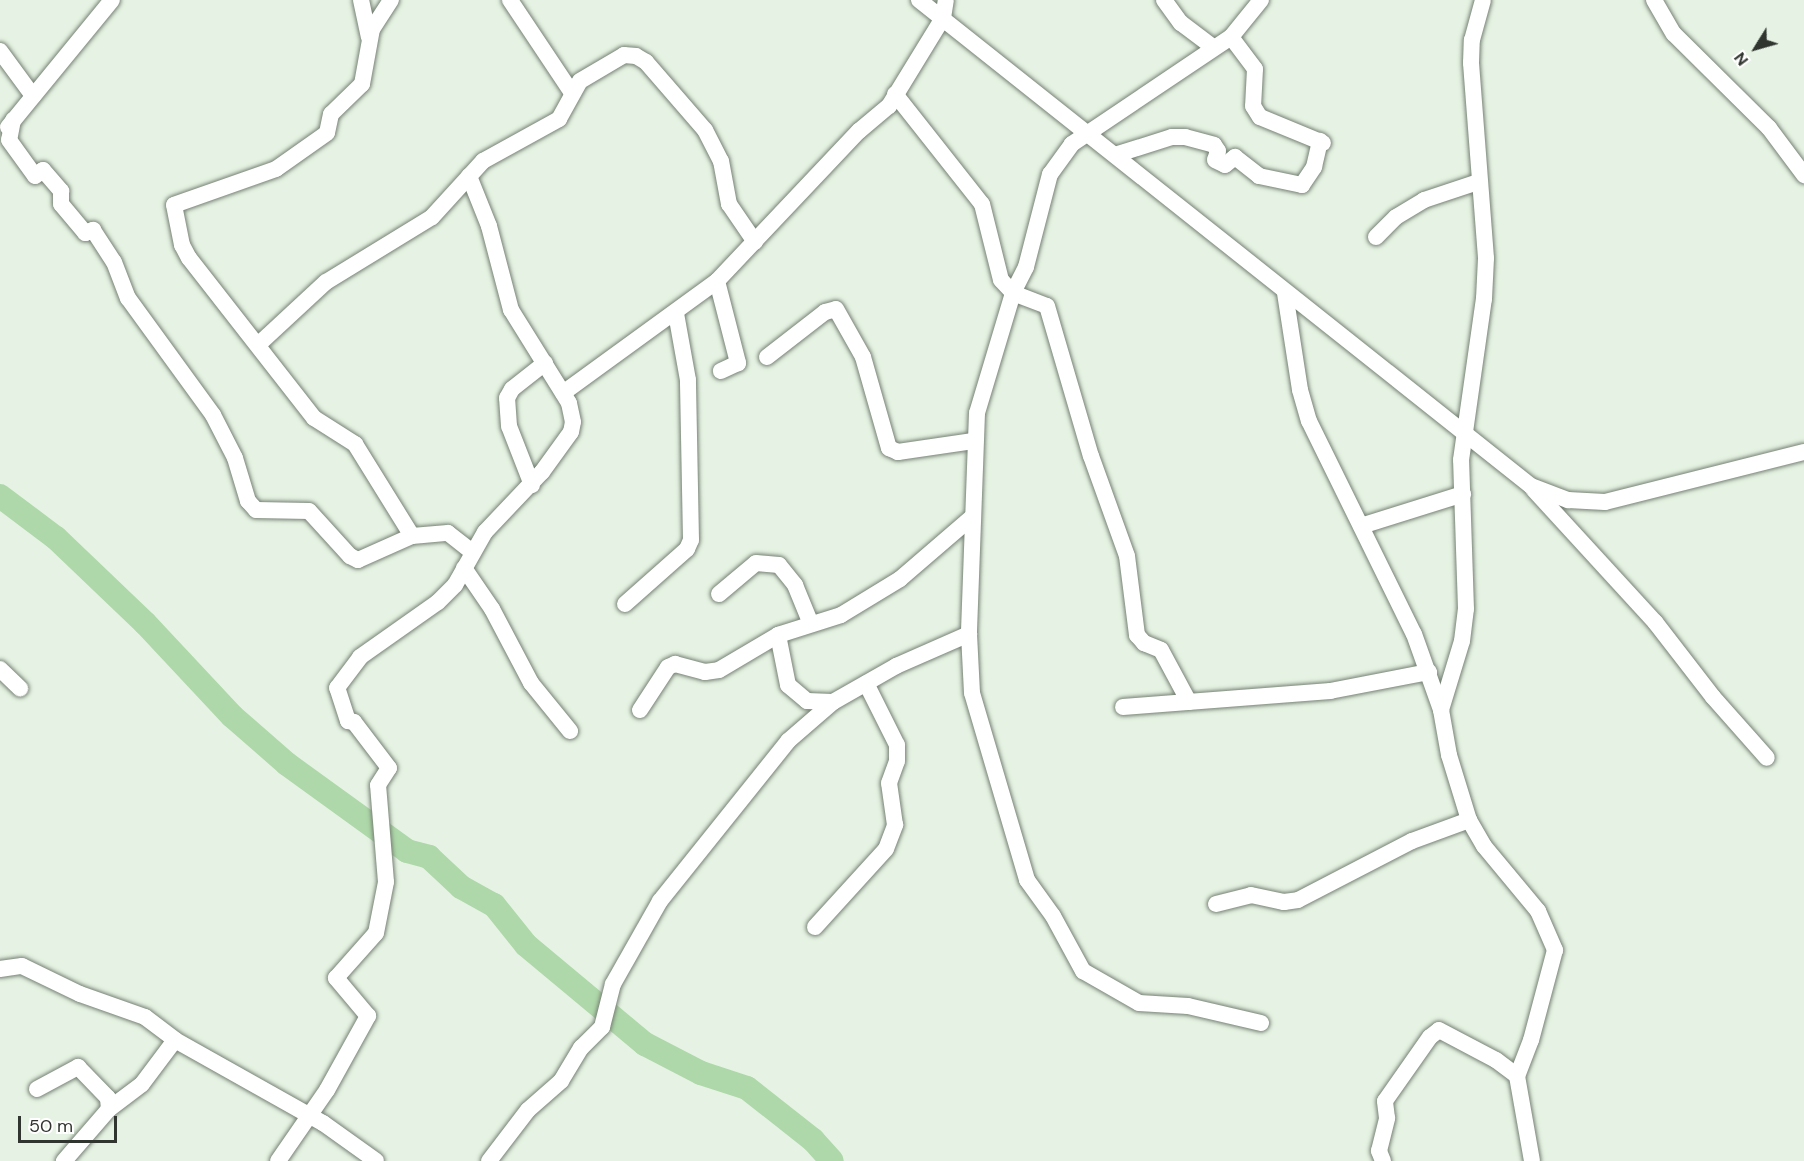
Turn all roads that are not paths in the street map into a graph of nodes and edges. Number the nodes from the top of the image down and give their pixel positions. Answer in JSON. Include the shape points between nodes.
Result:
{"nodes":[{"id":1,"x":111,"y":0,"type":"edge"},
{"id":2,"x":361,"y":0,"type":"edge"},
{"id":3,"x":391,"y":0,"type":"edge"},
{"id":4,"x":510,"y":0,"type":"edge"},
{"id":5,"x":919,"y":0,"type":"edge"},
{"id":6,"x":946,"y":0,"type":"edge"},
{"id":7,"x":1164,"y":0,"type":"edge"},
{"id":8,"x":1261,"y":0,"type":"edge"},
{"id":9,"x":1483,"y":0,"type":"edge"},
{"id":10,"x":1654,"y":0,"type":"edge"},
{"id":11,"x":943,"y":18,"type":"junction"},
{"id":12,"x":1231,"y":37,"type":"junction"},
{"id":13,"x":369,"y":38,"type":"junction"},
{"id":14,"x":1214,"y":48,"type":"junction"},
{"id":15,"x":0,"y":51,"type":"edge"},
{"id":16,"x":572,"y":93,"type":"junction"},
{"id":17,"x":895,"y":94,"type":"junction"},
{"id":18,"x":33,"y":96,"type":"junction"},
{"id":19,"x":13,"y":120,"type":"junction"},
{"id":20,"x":1088,"y":133,"type":"junction"},
{"id":21,"x":0,"y":138,"type":"edge"},
{"id":22,"x":1115,"y":155,"type":"junction"},
{"id":23,"x":1804,"y":175,"type":"edge"},
{"id":24,"x":469,"y":176,"type":"junction"},
{"id":25,"x":1478,"y":182,"type":"junction"},
{"id":26,"x":1376,"y":237,"type":"dead end"},
{"id":27,"x":755,"y":242,"type":"junction"},
{"id":28,"x":717,"y":281,"type":"junction"},
{"id":29,"x":1013,"y":293,"type":"junction"},
{"id":30,"x":1285,"y":293,"type":"junction"},
{"id":31,"x":676,"y":313,"type":"junction"},
{"id":32,"x":259,"y":344,"type":"junction"},
{"id":33,"x":767,"y":357,"type":"dead end"},
{"id":34,"x":545,"y":363,"type":"junction"},
{"id":35,"x":721,"y":371,"type":"dead end"},
{"id":36,"x":563,"y":393,"type":"junction"},
{"id":37,"x":1465,"y":437,"type":"junction"},
{"id":38,"x":973,"y":441,"type":"junction"},
{"id":39,"x":1804,"y":452,"type":"edge"},
{"id":40,"x":532,"y":484,"type":"junction"},
{"id":41,"x":1531,"y":486,"type":"junction"},
{"id":42,"x":1463,"y":494,"type":"junction"},
{"id":43,"x":972,"y":517,"type":"junction"},
{"id":44,"x":1361,"y":526,"type":"junction"},
{"id":45,"x":412,"y":536,"type":"junction"},
{"id":46,"x":472,"y":552,"type":"junction"},
{"id":47,"x":464,"y":568,"type":"junction"},
{"id":48,"x":719,"y":594,"type":"dead end"},
{"id":49,"x":625,"y":604,"type":"dead end"},
{"id":50,"x":811,"y":624,"type":"junction"},
{"id":51,"x":969,"y":634,"type":"junction"},
{"id":52,"x":778,"y":635,"type":"junction"},
{"id":53,"x":0,"y":669,"type":"edge"},
{"id":54,"x":1429,"y":672,"type":"junction"},
{"id":55,"x":866,"y":683,"type":"junction"},
{"id":56,"x":20,"y":688,"type":"dead end"},
{"id":57,"x":833,"y":702,"type":"junction"},
{"id":58,"x":1189,"y":702,"type":"junction"},
{"id":59,"x":1124,"y":707,"type":"dead end"},
{"id":60,"x":640,"y":710,"type":"dead end"},
{"id":61,"x":1441,"y":710,"type":"junction"},
{"id":62,"x":570,"y":731,"type":"dead end"},
{"id":63,"x":1767,"y":758,"type":"dead end"},
{"id":64,"x":1469,"y":820,"type":"junction"},
{"id":65,"x":1216,"y":904,"type":"dead end"},
{"id":66,"x":815,"y":927,"type":"dead end"},
{"id":67,"x":0,"y":969,"type":"edge"},
{"id":68,"x":1261,"y":1023,"type":"dead end"},
{"id":69,"x":175,"y":1040,"type":"junction"},
{"id":70,"x":1517,"y":1076,"type":"junction"},
{"id":71,"x":37,"y":1089,"type":"dead end"},
{"id":72,"x":109,"y":1109,"type":"junction"},
{"id":73,"x":309,"y":1115,"type":"junction"},
{"id":74,"x":64,"y":1161,"type":"edge"},
{"id":75,"x":278,"y":1161,"type":"edge"},
{"id":76,"x":376,"y":1161,"type":"edge"},
{"id":77,"x":489,"y":1161,"type":"edge"},
{"id":78,"x":1383,"y":1161,"type":"edge"},
{"id":79,"x":1532,"y":1161,"type":"edge"}],
"edges":[{"from":1,"to":18,"type":"street"},
{"from":2,"to":13,"type":"street"},
{"from":3,"to":13,"type":"street"},
{"from":4,"to":16,"type":"street"},
{"from":5,"to":11,"type":"street"},
{"from":6,"to":11,"type":"street"},
{"from":7,"to":14,"type":"street","via":[[1181,22]]},
{"from":8,"to":12,"type":"street"},
{"from":9,"to":25,"type":"street","via":[[1472,40],[1471,63]]},
{"from":10,"to":23,"type":"street","via":[[1674,34],[1769,128]]},
{"from":11,"to":17,"type":"street"},
{"from":11,"to":20,"type":"street"},
{"from":12,"to":14,"type":"street"},
{"from":12,"to":22,"type":"street","via":[[1254,69],[1253,106],[1260,117],[1322,142],[1314,167],[1302,185],[1259,176],[1235,157],[1225,165],[1215,160],[1218,151],[1214,145],[1185,137],[1172,136]]},
{"from":13,"to":32,"type":"street","via":[[366,75],[362,84],[331,114],[327,133],[276,169],[174,204],[182,245],[189,258]]},
{"from":14,"to":20,"type":"street"},
{"from":15,"to":18,"type":"street"},
{"from":16,"to":24,"type":"street","via":[[559,119],[500,149]]},
{"from":16,"to":27,"type":"street","via":[[580,81],[610,60],[636,56],[646,62],[710,138],[721,161],[729,204]]},
{"from":17,"to":27,"type":"street","via":[[889,106],[859,131]]},
{"from":17,"to":29,"type":"street","via":[[982,204],[1001,280]]},
{"from":18,"to":19,"type":"street"},
{"from":19,"to":21,"type":"street"},
{"from":19,"to":45,"type":"street","via":[[9,140],[36,176],[43,170],[61,191],[61,204],[85,233],[93,230],[99,238],[114,262],[128,298],[213,416],[236,458],[248,501],[256,510],[309,511],[358,560]]},
{"from":20,"to":22,"type":"street"},
{"from":20,"to":29,"type":"street","via":[[1063,152],[1050,174],[1026,267]]},
{"from":22,"to":30,"type":"street"},
{"from":24,"to":32,"type":"street","via":[[432,217],[326,282]]},
{"from":24,"to":34,"type":"street","via":[[489,226],[511,310]]},
{"from":25,"to":26,"type":"street","via":[[1424,200],[1396,217]]},
{"from":25,"to":37,"type":"street","via":[[1486,258],[1485,299]]},
{"from":27,"to":28,"type":"street"},
{"from":28,"to":31,"type":"street"},
{"from":28,"to":35,"type":"street","via":[[738,363]]},
{"from":29,"to":38,"type":"street","via":[[977,413]]},
{"from":29,"to":58,"type":"street","via":[[1047,306],[1051,314],[1091,456],[1127,556],[1137,635],[1144,643],[1161,650]]},
{"from":30,"to":37,"type":"street"},
{"from":30,"to":44,"type":"street","via":[[1300,390],[1309,421]]},
{"from":31,"to":36,"type":"street"},
{"from":31,"to":49,"type":"street","via":[[688,380],[691,540],[687,549]]},
{"from":32,"to":45,"type":"street","via":[[314,418],[355,444]]},
{"from":33,"to":38,"type":"street","via":[[825,312],[836,309],[862,357],[889,448],[898,452]]},
{"from":34,"to":36,"type":"street"},
{"from":34,"to":40,"type":"street","via":[[512,389],[507,398],[509,426]]},
{"from":36,"to":40,"type":"street","via":[[572,413],[571,432]]},
{"from":37,"to":41,"type":"street"},
{"from":37,"to":42,"type":"street","via":[[1461,460]]},
{"from":38,"to":43,"type":"street"},
{"from":39,"to":41,"type":"street","via":[[1605,502],[1568,500]]},
{"from":40,"to":46,"type":"street","via":[[497,518]]},
{"from":41,"to":63,"type":"street","via":[[1655,622],[1713,698]]},
{"from":42,"to":44,"type":"street"},
{"from":42,"to":61,"type":"street","via":[[1466,609],[1462,640]]},
{"from":43,"to":50,"type":"street","via":[[890,586],[841,615]]},
{"from":43,"to":51,"type":"street"},
{"from":44,"to":54,"type":"street","via":[[1398,595]]},
{"from":45,"to":46,"type":"street","via":[[448,533]]},
{"from":46,"to":47,"type":"street"},
{"from":47,"to":62,"type":"street","via":[[492,609],[531,683]]},
{"from":47,"to":73,"type":"street","via":[[438,602],[369,650],[337,687],[348,721],[354,722],[389,768],[378,785],[386,882],[376,933],[336,978],[368,1016]]},
{"from":48,"to":50,"type":"street","via":[[756,564],[779,565],[795,585]]},
{"from":50,"to":52,"type":"street"},
{"from":51,"to":55,"type":"street"},
{"from":51,"to":68,"type":"street","via":[[972,693],[1027,880],[1053,916],[1083,971],[1139,1003],[1188,1006]]},
{"from":52,"to":57,"type":"street","via":[[788,685],[807,701]]},
{"from":52,"to":60,"type":"street","via":[[719,670],[705,672],[675,664],[668,667]]},
{"from":53,"to":56,"type":"street"},
{"from":54,"to":58,"type":"street","via":[[1330,691]]},
{"from":54,"to":61,"type":"street"},
{"from":55,"to":57,"type":"street"},
{"from":55,"to":66,"type":"street","via":[[897,745],[897,761],[889,783],[895,825],[886,849]]},
{"from":57,"to":77,"type":"street","via":[[788,741],[660,901],[613,984],[602,1027],[581,1048],[561,1081],[528,1110]]},
{"from":58,"to":59,"type":"street"},
{"from":61,"to":64,"type":"street","via":[[1449,755]]},
{"from":64,"to":65,"type":"street","via":[[1412,841],[1298,900],[1284,902],[1251,895]]},
{"from":64,"to":70,"type":"street","via":[[1484,846],[1538,911],[1555,950],[1531,1040]]},
{"from":67,"to":69,"type":"street","via":[[22,966],[80,994],[145,1017]]},
{"from":69,"to":72,"type":"street","via":[[142,1084]]},
{"from":69,"to":73,"type":"street"},
{"from":70,"to":78,"type":"street","via":[[1496,1060],[1439,1030],[1430,1036],[1385,1101],[1388,1118],[1379,1151]]},
{"from":70,"to":79,"type":"street"},
{"from":71,"to":72,"type":"street","via":[[78,1067],[108,1098]]},
{"from":72,"to":74,"type":"street"},
{"from":73,"to":75,"type":"street"},
{"from":73,"to":76,"type":"street"}]}
